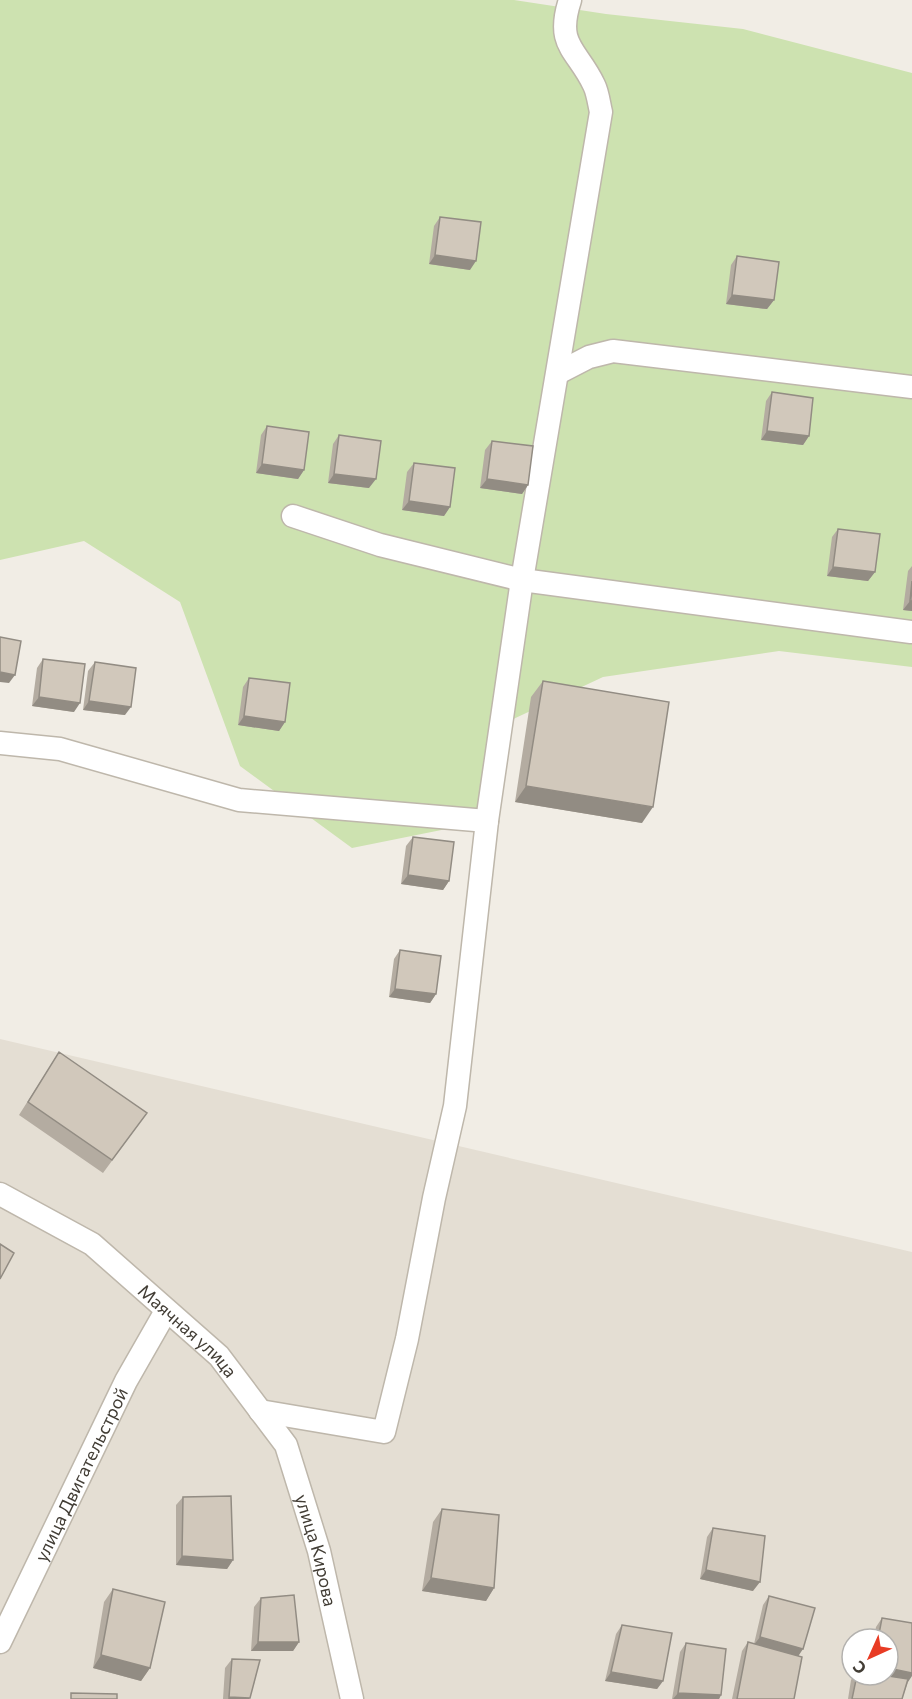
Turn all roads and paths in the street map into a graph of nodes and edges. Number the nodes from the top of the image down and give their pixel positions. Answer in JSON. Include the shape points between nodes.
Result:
{"nodes":[{"id":1,"x":570,"y":0,"type":"edge"},
{"id":2,"x":558,"y":372,"type":"junction"},
{"id":3,"x":912,"y":387,"type":"edge"},
{"id":4,"x":293,"y":516,"type":"dead end"},
{"id":5,"x":522,"y":579,"type":"junction"},
{"id":6,"x":910,"y":632,"type":"dead end"},
{"id":7,"x":0,"y":743,"type":"edge"},
{"id":8,"x":487,"y":821,"type":"junction"},
{"id":9,"x":0,"y":1194,"type":"edge"},
{"id":10,"x":166,"y":1311,"type":"junction"},
{"id":11,"x":260,"y":1411,"type":"junction"},
{"id":12,"x":0,"y":1642,"type":"edge"},
{"id":13,"x":351,"y":1699,"type":"edge"}],
"edges":[{"from":1,"to":2,"type":"street","via":[[565,39],[594,86],[601,112]]},
{"from":2,"to":3,"type":"street","via":[[613,351]]},
{"from":2,"to":5,"type":"street"},
{"from":4,"to":5,"type":"street","via":[[380,545]]},
{"from":5,"to":6,"type":"street"},
{"from":5,"to":8,"type":"street"},
{"from":7,"to":8,"type":"street","via":[[60,749],[239,800]]},
{"from":8,"to":11,"type":"street","via":[[455,1106],[384,1432]]},
{"from":9,"to":10,"type":"street","name":"Маячная улица","via":[[92,1244]]},
{"from":10,"to":11,"type":"street","name":"Маячная улица","via":[[219,1356]]},
{"from":10,"to":12,"type":"street","name":"улица Двигательстрой","via":[[126,1381]]},
{"from":11,"to":13,"type":"street","name":"улица Кирова","via":[[286,1445],[307,1508]]}]}
